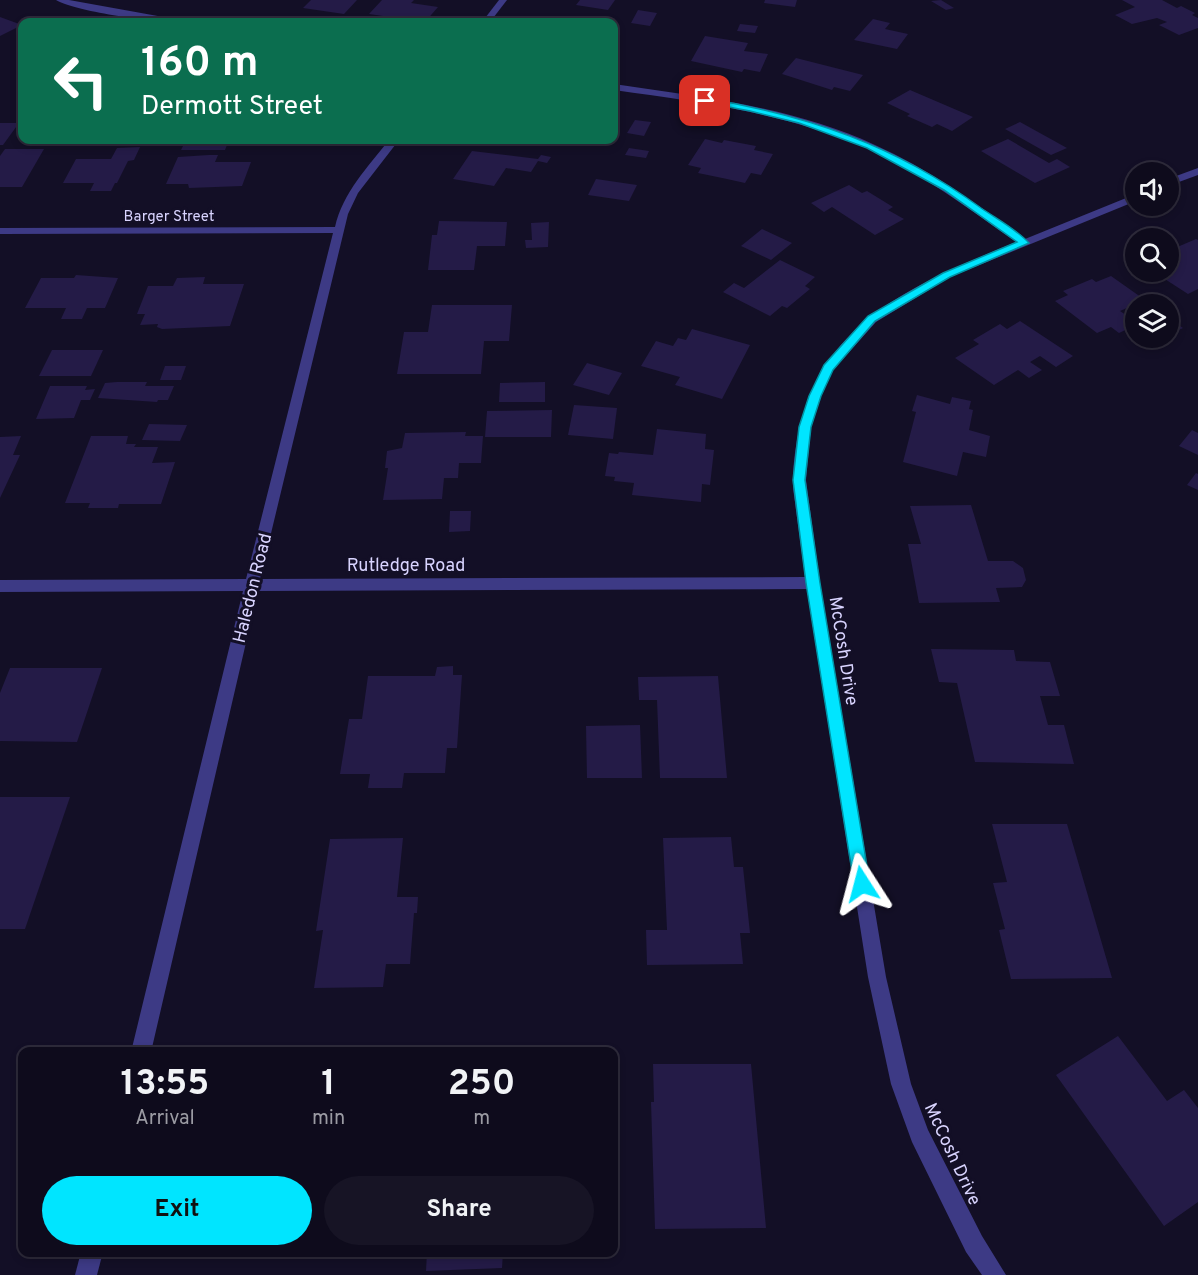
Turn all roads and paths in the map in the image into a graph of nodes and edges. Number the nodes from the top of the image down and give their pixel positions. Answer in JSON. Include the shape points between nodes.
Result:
{"nodes":[{"id":1,"x":60,"y":0,"type":"edge"},
{"id":2,"x":503,"y":0,"type":"edge"},
{"id":3,"x":160,"y":18,"type":"edge"},
{"id":4,"x":489,"y":18,"type":"edge"},
{"id":5,"x":618,"y":88,"type":"edge"},
{"id":6,"x":391,"y":144,"type":"edge"},
{"id":7,"x":1198,"y":171,"type":"edge"},
{"id":8,"x":1179,"y":179,"type":"edge"},
{"id":9,"x":1125,"y":202,"type":"edge"},
{"id":10,"x":338,"y":230,"type":"junction"},
{"id":11,"x":0,"y":231,"type":"edge"},
{"id":12,"x":1024,"y":243,"type":"junction"},
{"id":13,"x":813,"y":583,"type":"junction"},
{"id":14,"x":252,"y":584,"type":"junction"},
{"id":15,"x":0,"y":586,"type":"edge"},
{"id":16,"x":142,"y":1047,"type":"edge"},
{"id":17,"x":91,"y":1257,"type":"edge"},
{"id":18,"x":86,"y":1275,"type":"edge"},
{"id":19,"x":995,"y":1275,"type":"edge"}],
"edges":[{"from":1,"to":3,"type":"street"},
{"from":2,"to":4,"type":"street"},
{"from":5,"to":12,"type":"street","via":[[750,108],[844,135],[948,188]]},
{"from":6,"to":10,"type":"street","name":"Haledon Road","via":[[353,192]]},
{"from":7,"to":8,"type":"street"},
{"from":9,"to":12,"type":"street","name":"McCosh Drive"},
{"from":10,"to":11,"type":"street","name":"Barger Street"},
{"from":10,"to":14,"type":"street","name":"Haledon Road"},
{"from":12,"to":13,"type":"street","name":"McCosh Drive","via":[[946,275],[872,319],[828,368],[805,427],[799,480]]},
{"from":13,"to":14,"type":"street","name":"Rutledge Road"},
{"from":13,"to":19,"type":"street","name":"McCosh Drive","via":[[877,976],[901,1084],[919,1135],[974,1245]]},
{"from":14,"to":15,"type":"street","name":"Rutledge Road"},
{"from":14,"to":16,"type":"street","name":"Haledon Road"},
{"from":17,"to":18,"type":"street"}]}
